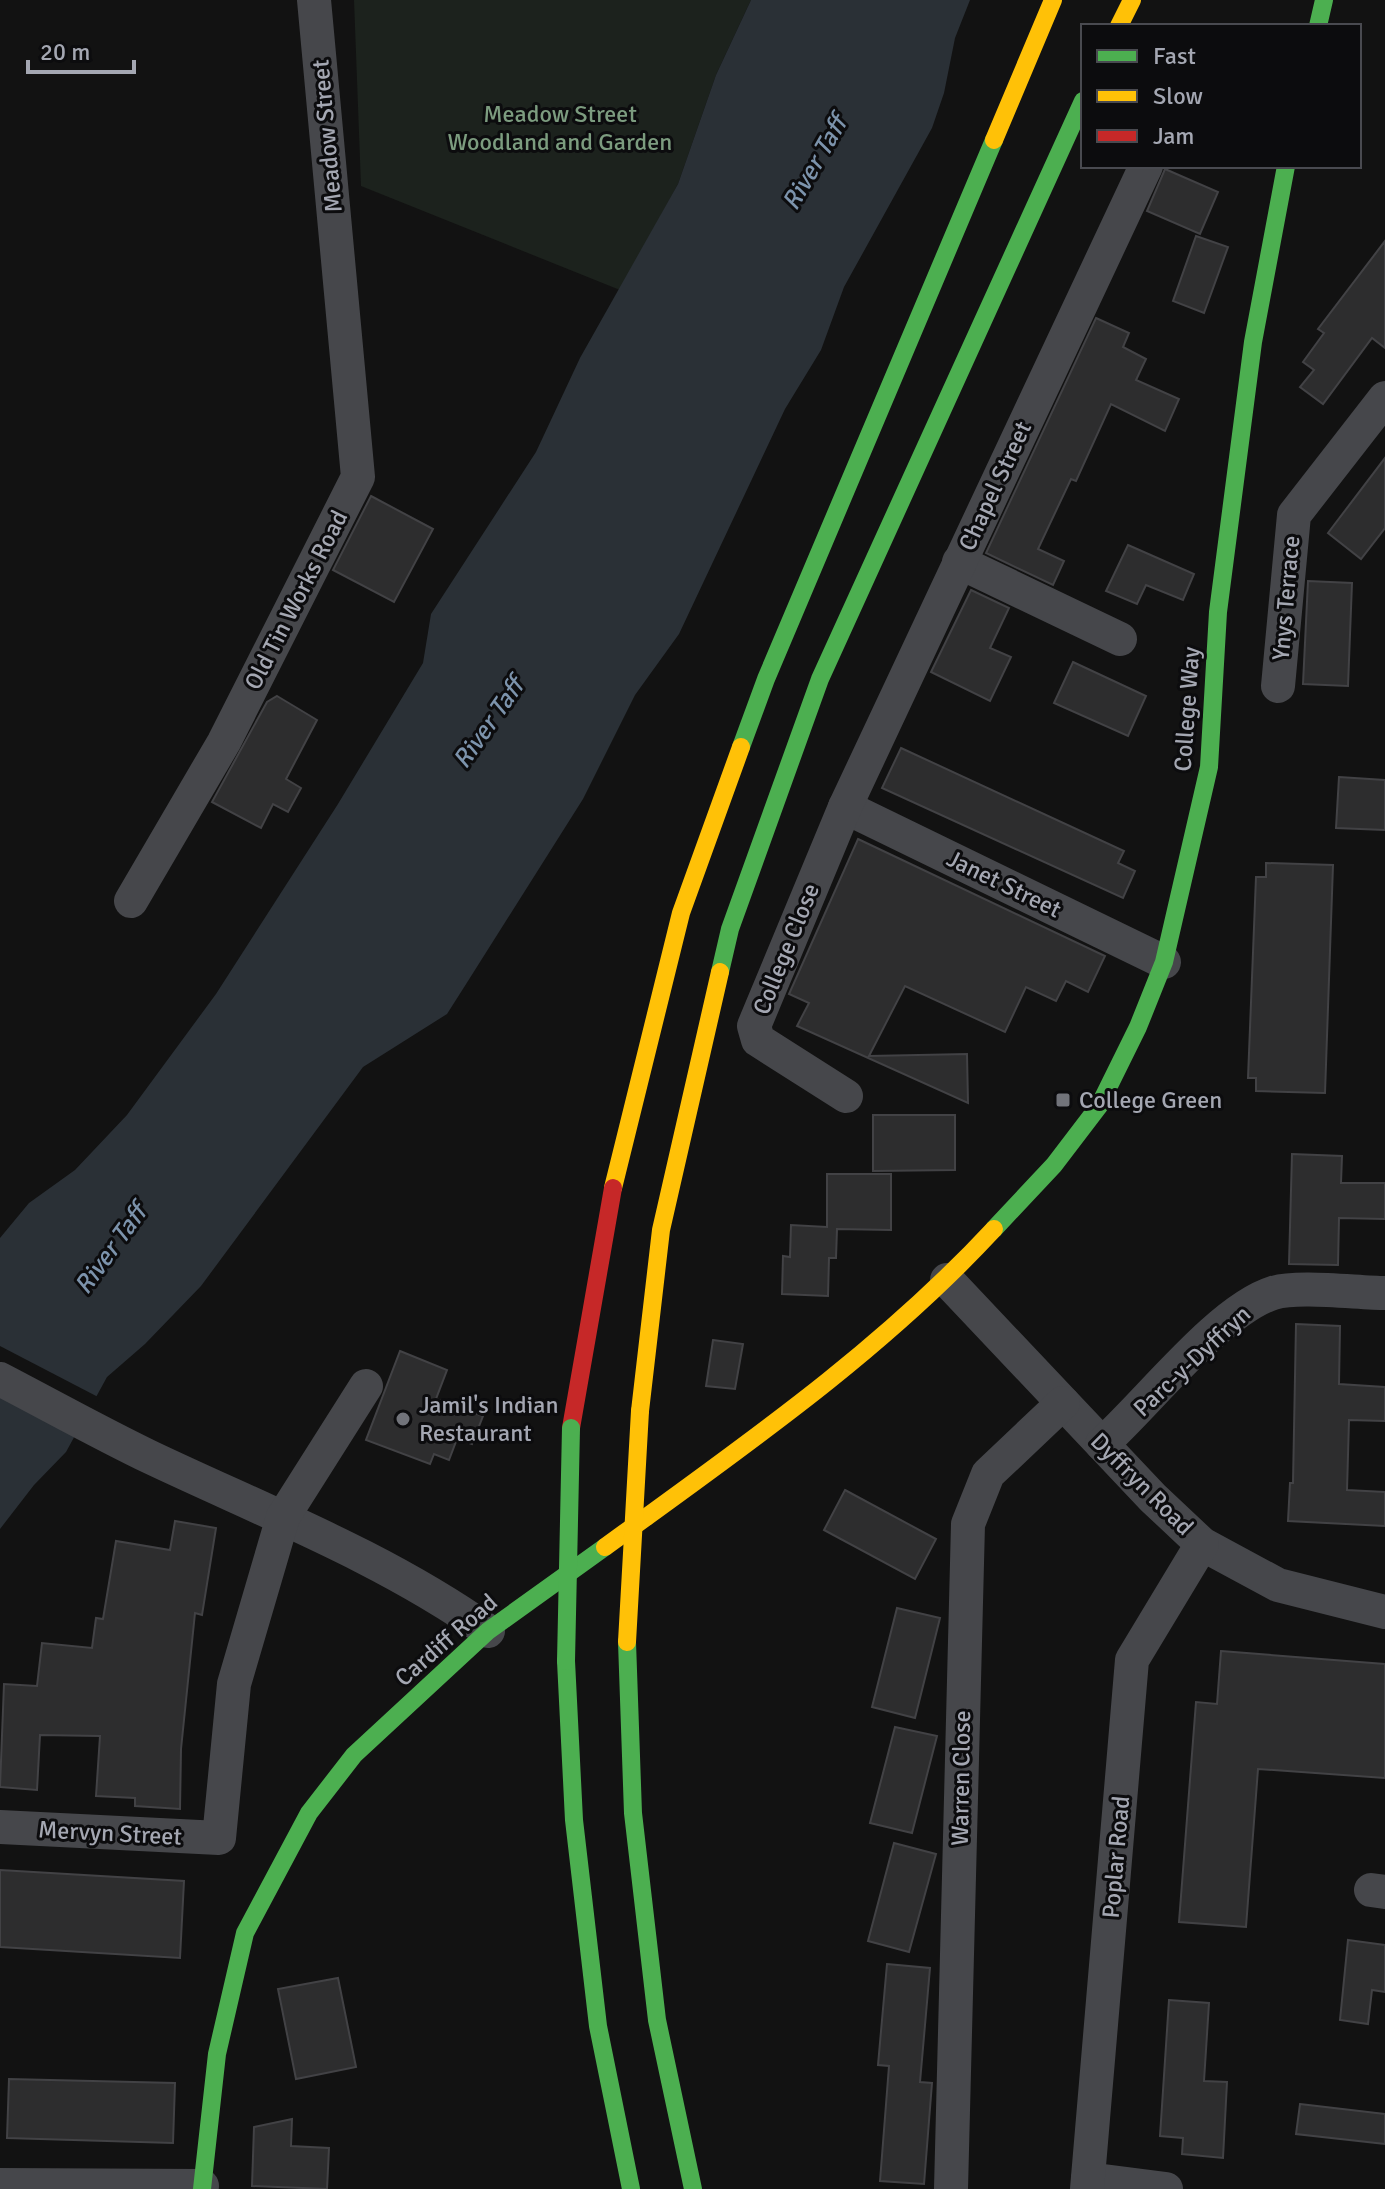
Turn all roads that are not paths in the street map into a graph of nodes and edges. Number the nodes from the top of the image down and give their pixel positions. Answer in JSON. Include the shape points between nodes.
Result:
{"nodes":[{"id":1,"x":314,"y":0,"type":"edge"},
{"id":2,"x":1053,"y":0,"type":"edge"},
{"id":3,"x":1132,"y":0,"type":"edge"},
{"id":4,"x":1324,"y":0,"type":"edge"},
{"id":5,"x":1120,"y":24,"type":"edge"},
{"id":6,"x":1318,"y":24,"type":"edge"},
{"id":7,"x":1081,"y":105,"type":"edge"},
{"id":8,"x":1145,"y":168,"type":"edge"},
{"id":9,"x":1286,"y":168,"type":"edge"},
{"id":10,"x":339,"y":272,"type":"joint"},
{"id":11,"x":1385,"y":398,"type":"edge"},
{"id":12,"x":959,"y":562,"type":"junction"},
{"id":13,"x":1120,"y":639,"type":"dead end"},
{"id":14,"x":1278,"y":686,"type":"dead end"},
{"id":15,"x":845,"y":807,"type":"junction"},
{"id":16,"x":131,"y":901,"type":"dead end"},
{"id":17,"x":1164,"y":962,"type":"junction"},
{"id":18,"x":846,"y":1096,"type":"dead end"},
{"id":19,"x":947,"y":1280,"type":"junction"},
{"id":20,"x":1385,"y":1293,"type":"edge"},
{"id":21,"x":0,"y":1379,"type":"edge"},
{"id":22,"x":366,"y":1386,"type":"dead end"},
{"id":23,"x":1063,"y":1403,"type":"junction"},
{"id":24,"x":1102,"y":1444,"type":"junction"},
{"id":25,"x":283,"y":1517,"type":"junction"},
{"id":26,"x":1202,"y":1544,"type":"junction"},
{"id":27,"x":1385,"y":1612,"type":"edge"},
{"id":28,"x":488,"y":1631,"type":"junction"},
{"id":29,"x":0,"y":1827,"type":"edge"},
{"id":30,"x":1088,"y":2184,"type":"edge"},
{"id":31,"x":0,"y":2185,"type":"edge"},
{"id":32,"x":202,"y":2188,"type":"edge"},
{"id":33,"x":631,"y":2189,"type":"edge"},
{"id":34,"x":693,"y":2189,"type":"edge"},
{"id":35,"x":951,"y":2189,"type":"edge"},
{"id":36,"x":1166,"y":2189,"type":"edge"}],
"edges":[{"from":1,"to":10,"type":"street","name":"Meadow Street"},
{"from":2,"to":33,"type":"main road","bridge":true,"via":[[766,679],[681,913],[607,1210],[571,1428],[566,1661],[574,1820],[598,2026]]},
{"from":3,"to":5,"type":"main road"},
{"from":4,"to":6,"type":"main road"},
{"from":7,"to":34,"type":"main road","bridge":true,"via":[[820,679],[730,929],[661,1230],[640,1411],[627,1642],[633,1813],[657,2020]]},
{"from":8,"to":12,"type":"street","name":"Chapel Street"},
{"from":9,"to":17,"type":"main road","name":"College Way","via":[[1253,342],[1218,612],[1209,767]]},
{"from":10,"to":16,"type":"street","name":"Old Tin Works Road","via":[[358,477],[224,742]]},
{"from":11,"to":14,"type":"street","name":"Ynys Terrace","via":[[1294,515]]},
{"from":12,"to":13,"type":"street"},
{"from":12,"to":15,"type":"street","name":"Chapel Street"},
{"from":15,"to":17,"type":"street","name":"Janet Street"},
{"from":15,"to":18,"type":"street","name":"College Close","via":[[754,1031],[758,1040]]},
{"from":17,"to":19,"type":"main road","name":"College Way","via":[[1099,1106],[1054,1165]]},
{"from":19,"to":23,"type":"street","name":"Dyffryn Road"},
{"from":19,"to":28,"type":"main road","name":"Cardiff Road","via":[[771,1426]]},
{"from":20,"to":24,"type":"street","name":"Parc-y-Dyffryn","via":[[1275,1292],[1249,1305]]},
{"from":21,"to":25,"type":"street","via":[[150,1457]]},
{"from":22,"to":25,"type":"street"},
{"from":23,"to":24,"type":"street","name":"Dyffryn Road"},
{"from":23,"to":35,"type":"street","name":"Warren Close","via":[[988,1474],[968,1524]]},
{"from":24,"to":26,"type":"street","name":"Dyffryn Road"},
{"from":25,"to":28,"type":"street","via":[[436,1594]]},
{"from":25,"to":29,"type":"street","name":"Mervyn Street","via":[[234,1684],[219,1838]]},
{"from":26,"to":27,"type":"street","name":"Dyffryn Road","via":[[1278,1585]]},
{"from":26,"to":30,"type":"street","name":"Poplar Road","via":[[1132,1660]]},
{"from":28,"to":32,"type":"main road","name":"Cardiff Road","via":[[354,1755],[309,1813],[266,1888],[245,1933],[217,2054]]},
{"from":30,"to":36,"type":"street"},
{"from":31,"to":32,"type":"street"}]}
